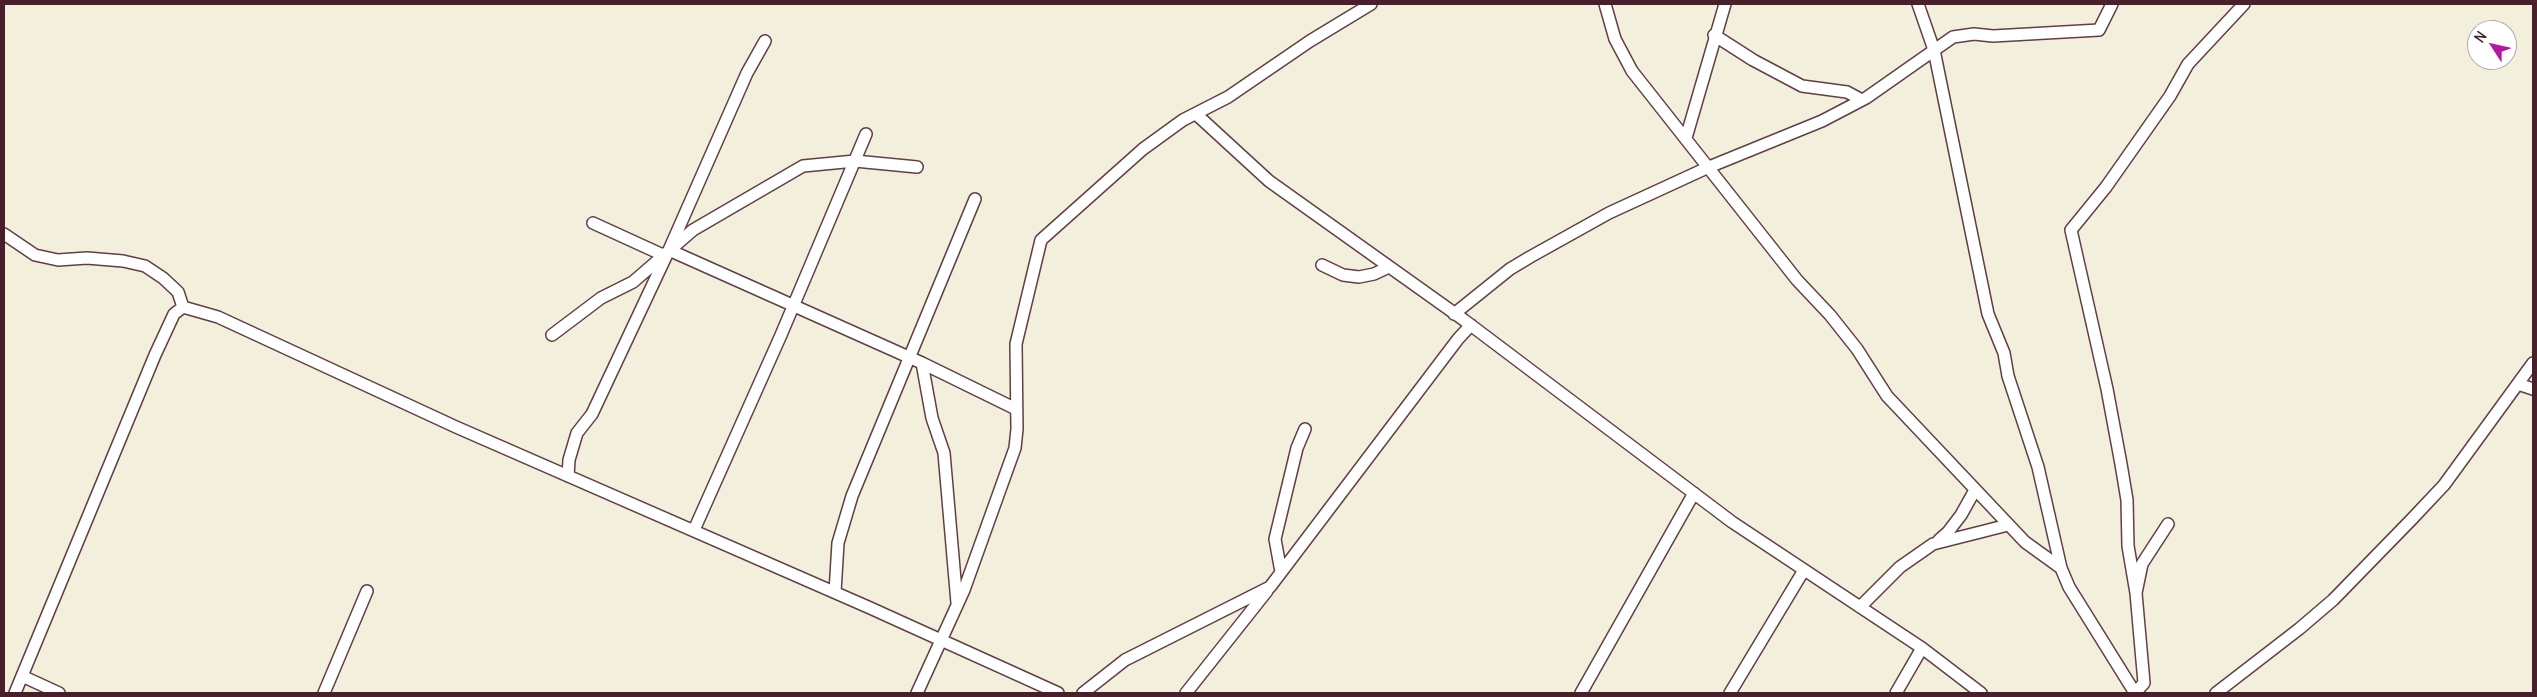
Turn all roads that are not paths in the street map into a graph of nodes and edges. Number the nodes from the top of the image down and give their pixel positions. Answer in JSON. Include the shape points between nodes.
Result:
{"nodes":[{"id":1,"x":1371,"y":4,"type":"edge"},
{"id":2,"x":1605,"y":4,"type":"edge"},
{"id":3,"x":1725,"y":4,"type":"edge"},
{"id":4,"x":1918,"y":4,"type":"edge"},
{"id":5,"x":2112,"y":4,"type":"edge"},
{"id":6,"x":2244,"y":4,"type":"edge"},
{"id":7,"x":1714,"y":35,"type":"junction"},
{"id":8,"x":764,"y":41,"type":"dead end"},
{"id":9,"x":1934,"y":50,"type":"junction"},
{"id":10,"x":1862,"y":100,"type":"junction"},
{"id":11,"x":1196,"y":114,"type":"junction"},
{"id":12,"x":866,"y":134,"type":"dead end"},
{"id":13,"x":1686,"y":138,"type":"junction"},
{"id":14,"x":855,"y":161,"type":"junction"},
{"id":15,"x":917,"y":167,"type":"dead end"},
{"id":16,"x":1709,"y":167,"type":"junction"},
{"id":17,"x":975,"y":199,"type":"dead end"},
{"id":18,"x":593,"y":223,"type":"dead end"},
{"id":19,"x":4,"y":234,"type":"edge"},
{"id":20,"x":666,"y":252,"type":"junction"},
{"id":21,"x":1322,"y":265,"type":"dead end"},
{"id":22,"x":1389,"y":267,"type":"junction"},
{"id":23,"x":793,"y":306,"type":"junction"},
{"id":24,"x":183,"y":307,"type":"junction"},
{"id":25,"x":1454,"y":314,"type":"junction"},
{"id":26,"x":1471,"y":325,"type":"junction"},
{"id":27,"x":552,"y":334,"type":"dead end"},
{"id":28,"x":910,"y":358,"type":"junction"},
{"id":29,"x":922,"y":363,"type":"junction"},
{"id":30,"x":2533,"y":363,"type":"edge"},
{"id":31,"x":2518,"y":384,"type":"junction"},
{"id":32,"x":2533,"y":389,"type":"edge"},
{"id":33,"x":1016,"y":409,"type":"junction"},
{"id":34,"x":1305,"y":429,"type":"dead end"},
{"id":35,"x":568,"y":476,"type":"junction"},
{"id":36,"x":1975,"y":490,"type":"junction"},
{"id":37,"x":1694,"y":493,"type":"junction"},
{"id":38,"x":2168,"y":524,"type":"dead end"},
{"id":39,"x":2008,"y":525,"type":"junction"},
{"id":40,"x":694,"y":530,"type":"junction"},
{"id":41,"x":1933,"y":544,"type":"junction"},
{"id":42,"x":2061,"y":568,"type":"junction"},
{"id":43,"x":1804,"y":570,"type":"junction"},
{"id":44,"x":1281,"y":572,"type":"junction"},
{"id":45,"x":1270,"y":587,"type":"junction"},
{"id":46,"x":367,"y":591,"type":"dead end"},
{"id":47,"x":835,"y":592,"type":"junction"},
{"id":48,"x":2136,"y":593,"type":"junction"},
{"id":49,"x":958,"y":605,"type":"junction"},
{"id":50,"x":1860,"y":607,"type":"junction"},
{"id":51,"x":941,"y":640,"type":"junction"},
{"id":52,"x":1922,"y":648,"type":"junction"},
{"id":53,"x":22,"y":676,"type":"junction"},
{"id":54,"x":14,"y":693,"type":"edge"},
{"id":55,"x":59,"y":693,"type":"edge"},
{"id":56,"x":324,"y":693,"type":"edge"},
{"id":57,"x":918,"y":693,"type":"edge"},
{"id":58,"x":1058,"y":693,"type":"edge"},
{"id":59,"x":1083,"y":693,"type":"edge"},
{"id":60,"x":1186,"y":693,"type":"edge"},
{"id":61,"x":1581,"y":693,"type":"edge"},
{"id":62,"x":1730,"y":693,"type":"edge"},
{"id":63,"x":1896,"y":693,"type":"edge"},
{"id":64,"x":1981,"y":693,"type":"edge"},
{"id":65,"x":2135,"y":693,"type":"edge"},
{"id":66,"x":2216,"y":693,"type":"edge"}],
"edges":[{"from":1,"to":11,"type":"street","via":[[1228,97]]},
{"from":2,"to":13,"type":"street","via":[[1622,55]]},
{"from":3,"to":7,"type":"street"},
{"from":4,"to":9,"type":"street"},
{"from":5,"to":9,"type":"street","via":[[2099,30],[1993,36],[1974,34],[1954,37]]},
{"from":6,"to":48,"type":"street","via":[[2188,64],[2170,96],[2106,187],[2071,230],[2122,464],[2128,546]]},
{"from":7,"to":10,"type":"street","via":[[1802,86],[1847,92]]},
{"from":7,"to":13,"type":"street"},
{"from":8,"to":20,"type":"street"},
{"from":9,"to":10,"type":"street"},
{"from":9,"to":42,"type":"street","via":[[1988,314],[2004,353],[2008,376],[2038,467]]},
{"from":10,"to":16,"type":"street","via":[[1814,124]]},
{"from":11,"to":22,"type":"street","via":[[1269,181]]},
{"from":11,"to":33,"type":"street","via":[[1142,149],[1041,240],[1016,344]]},
{"from":12,"to":14,"type":"street"},
{"from":13,"to":16,"type":"street"},
{"from":14,"to":15,"type":"street"},
{"from":14,"to":20,"type":"street","via":[[803,166],[692,230]]},
{"from":14,"to":23,"type":"street"},
{"from":16,"to":25,"type":"street","via":[[1609,213],[1510,268]]},
{"from":16,"to":36,"type":"street","via":[[1797,280],[1857,349],[1887,396]]},
{"from":17,"to":28,"type":"street"},
{"from":18,"to":20,"type":"street"},
{"from":19,"to":24,"type":"street","via":[[36,255],[58,260],[87,258],[145,266],[178,292]]},
{"from":20,"to":23,"type":"street"},
{"from":20,"to":27,"type":"street","via":[[633,282],[601,298]]},
{"from":20,"to":35,"type":"street","via":[[592,414],[577,433],[568,460]]},
{"from":21,"to":22,"type":"street","via":[[1343,275],[1359,277]]},
{"from":22,"to":25,"type":"street"},
{"from":23,"to":28,"type":"street"},
{"from":23,"to":40,"type":"street"},
{"from":24,"to":35,"type":"street","via":[[218,317]]},
{"from":24,"to":53,"type":"street","via":[[174,314],[163,339]]},
{"from":25,"to":26,"type":"street"},
{"from":26,"to":37,"type":"street"},
{"from":26,"to":44,"type":"street"},
{"from":28,"to":29,"type":"street"},
{"from":28,"to":47,"type":"street","via":[[852,496],[838,543]]},
{"from":29,"to":33,"type":"street"},
{"from":29,"to":49,"type":"street","via":[[932,418],[944,453]]},
{"from":30,"to":31,"type":"street"},
{"from":31,"to":32,"type":"street"},
{"from":31,"to":66,"type":"street","via":[[2444,485],[2404,527],[2326,606]]},
{"from":33,"to":49,"type":"street","via":[[1014,448]]},
{"from":34,"to":44,"type":"street","via":[[1297,448],[1275,539]]},
{"from":35,"to":40,"type":"street"},
{"from":36,"to":39,"type":"street"},
{"from":36,"to":41,"type":"street","via":[[1948,532]]},
{"from":37,"to":43,"type":"street"},
{"from":37,"to":61,"type":"street"},
{"from":38,"to":48,"type":"street","via":[[2142,564]]},
{"from":39,"to":41,"type":"street"},
{"from":39,"to":42,"type":"street"},
{"from":40,"to":47,"type":"street"},
{"from":41,"to":50,"type":"street","via":[[1900,566]]},
{"from":42,"to":65,"type":"street","via":[[2069,587]]},
{"from":43,"to":50,"type":"street"},
{"from":43,"to":62,"type":"street"},
{"from":44,"to":45,"type":"street"},
{"from":45,"to":59,"type":"street","via":[[1125,660]]},
{"from":45,"to":60,"type":"street"},
{"from":46,"to":56,"type":"street"},
{"from":47,"to":51,"type":"street"},
{"from":48,"to":65,"type":"street","via":[[2144,683]]},
{"from":49,"to":51,"type":"street"},
{"from":50,"to":52,"type":"street"},
{"from":51,"to":57,"type":"street"},
{"from":51,"to":58,"type":"street"},
{"from":52,"to":63,"type":"street"},
{"from":52,"to":64,"type":"street"},
{"from":53,"to":54,"type":"street"},
{"from":53,"to":55,"type":"street"}]}
